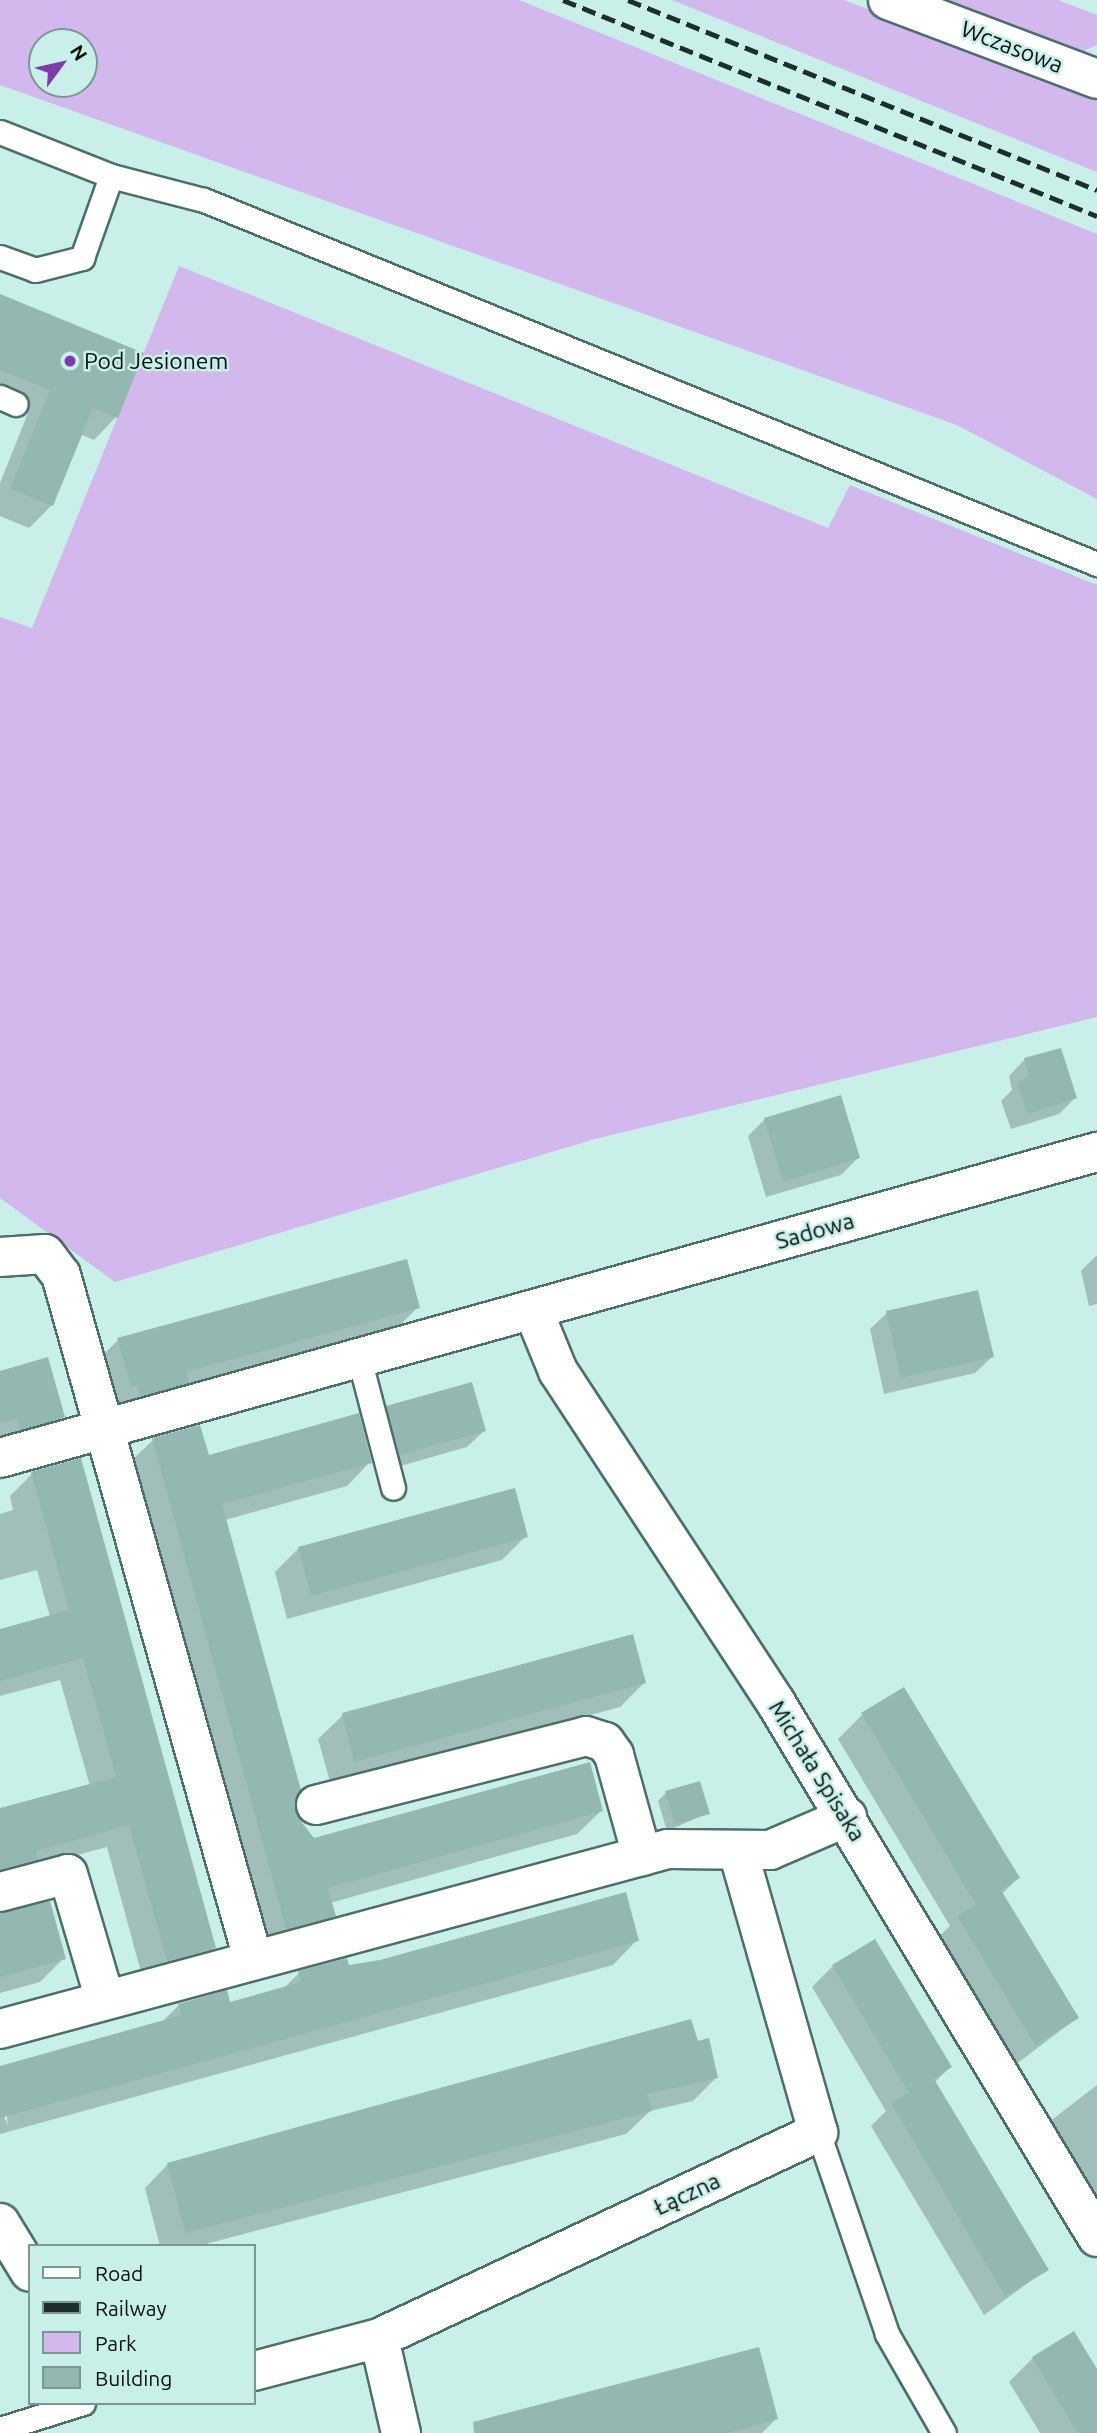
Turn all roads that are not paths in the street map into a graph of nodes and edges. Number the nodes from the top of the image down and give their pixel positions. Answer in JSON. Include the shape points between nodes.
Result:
{"nodes":[{"id":1,"x":888,"y":0,"type":"edge"},
{"id":2,"x":1097,"y":79,"type":"edge"},
{"id":3,"x":0,"y":132,"type":"edge"},
{"id":4,"x":111,"y":176,"type":"junction"},
{"id":5,"x":0,"y":257,"type":"edge"},
{"id":6,"x":1097,"y":564,"type":"edge"},
{"id":7,"x":1097,"y":1152,"type":"edge"},
{"id":8,"x":0,"y":1256,"type":"edge"},
{"id":9,"x":533,"y":1310,"type":"junction"},
{"id":10,"x":359,"y":1358,"type":"junction"},
{"id":11,"x":107,"y":1428,"type":"junction"},
{"id":12,"x":0,"y":1458,"type":"edge"},
{"id":13,"x":393,"y":1488,"type":"dead end"},
{"id":14,"x":316,"y":1805,"type":"dead end"},
{"id":15,"x":846,"y":1817,"type":"junction"},
{"id":16,"x":738,"y":1851,"type":"junction"},
{"id":17,"x":642,"y":1856,"type":"junction"},
{"id":18,"x":0,"y":1892,"type":"edge"},
{"id":19,"x":253,"y":1959,"type":"junction"},
{"id":20,"x":105,"y":2000,"type":"junction"},
{"id":21,"x":0,"y":2029,"type":"edge"},
{"id":22,"x":818,"y":2132,"type":"junction"},
{"id":23,"x":0,"y":2223,"type":"edge"},
{"id":24,"x":1097,"y":2237,"type":"edge"},
{"id":25,"x":28,"y":2269,"type":"edge"},
{"id":26,"x":379,"y":2337,"type":"junction"},
{"id":27,"x":256,"y":2370,"type":"edge"},
{"id":28,"x":77,"y":2405,"type":"edge"},
{"id":29,"x":0,"y":2429,"type":"edge"},
{"id":30,"x":401,"y":2433,"type":"edge"},
{"id":31,"x":944,"y":2433,"type":"edge"}],
"edges":[{"from":1,"to":2,"type":"street","name":"Wczasowa"},
{"from":3,"to":4,"type":"lane"},
{"from":4,"to":5,"type":"lane","via":[[82,258],[35,270]]},
{"from":4,"to":6,"type":"lane","via":[[204,200]]},
{"from":7,"to":9,"type":"street","name":"Sadowa"},
{"from":8,"to":11,"type":"street","via":[[30,1252],[55,1262]]},
{"from":9,"to":10,"type":"street","name":"Sadowa"},
{"from":9,"to":15,"type":"street","name":"Michała Spisaka","via":[[558,1371]]},
{"from":10,"to":11,"type":"street","name":"Sadowa"},
{"from":10,"to":13,"type":"lane"},
{"from":11,"to":12,"type":"street","name":"Sadowa"},
{"from":11,"to":19,"type":"street"},
{"from":14,"to":17,"type":"street","via":[[586,1736],[605,1742],[614,1755]]},
{"from":15,"to":16,"type":"street","via":[[770,1850]]},
{"from":15,"to":24,"type":"street","name":"Michała Spisaka"},
{"from":16,"to":17,"type":"street","via":[[686,1847]]},
{"from":16,"to":22,"type":"street"},
{"from":17,"to":19,"type":"street"},
{"from":18,"to":20,"type":"street","via":[[68,1874]]},
{"from":19,"to":20,"type":"street"},
{"from":20,"to":21,"type":"street"},
{"from":22,"to":26,"type":"street","name":"Łączna"},
{"from":22,"to":31,"type":"lane","via":[[887,2334]]},
{"from":23,"to":25,"type":"street"},
{"from":26,"to":27,"type":"street","name":"Łączna"},
{"from":26,"to":30,"type":"street"},
{"from":28,"to":29,"type":"lane"}]}
